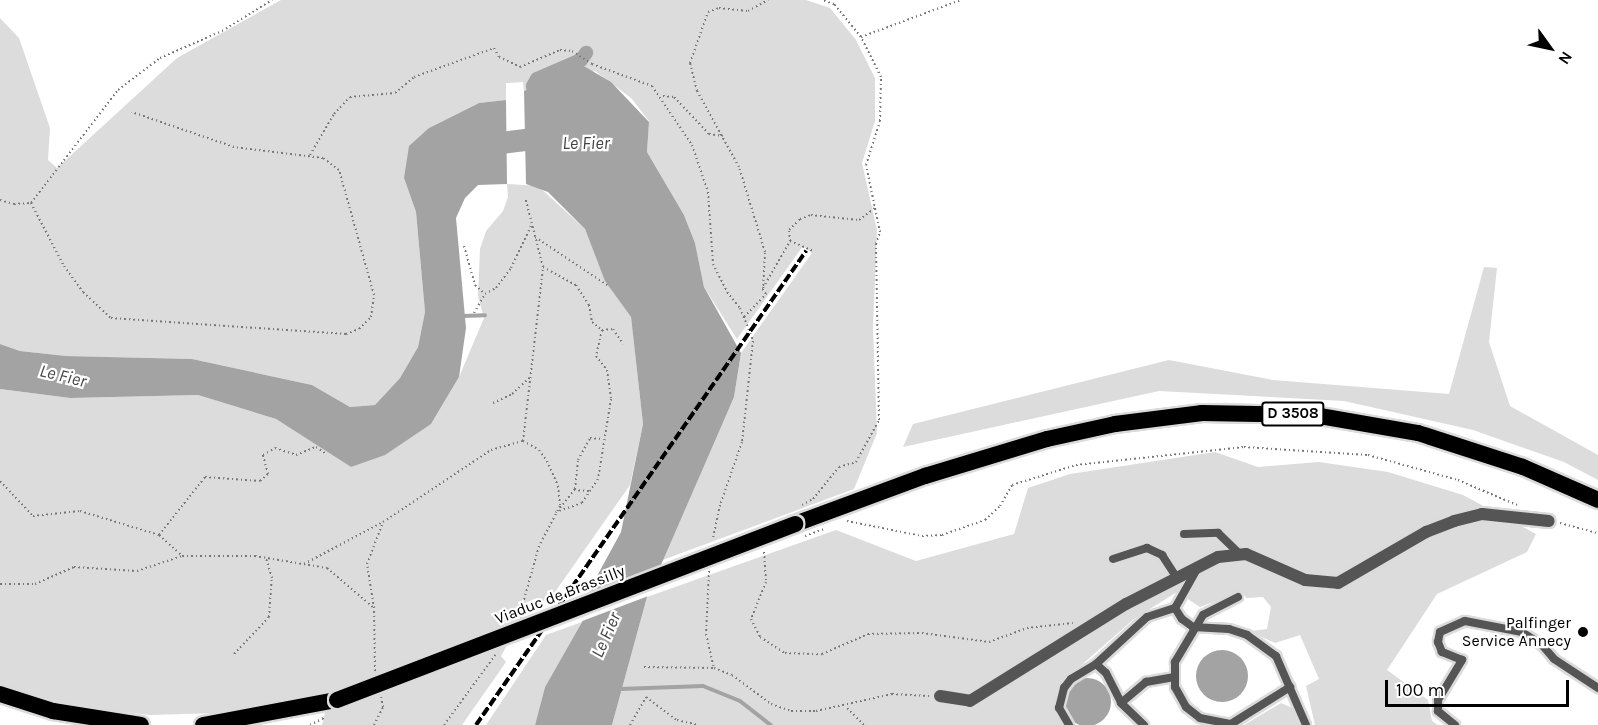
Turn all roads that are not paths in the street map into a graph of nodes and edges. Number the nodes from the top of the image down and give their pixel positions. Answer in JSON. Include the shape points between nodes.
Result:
{"nodes":[{"id":1,"x":1598,"y":500,"type":"edge"},
{"id":2,"x":1549,"y":521,"type":"road end"},
{"id":3,"x":1184,"y":534,"type":"dead end"},
{"id":4,"x":1240,"y":554,"type":"junction"},
{"id":5,"x":1113,"y":559,"type":"dead end"},
{"id":6,"x":1198,"y":568,"type":"junction"},
{"id":7,"x":1177,"y":579,"type":"junction"},
{"id":8,"x":1238,"y":597,"type":"dead end"},
{"id":9,"x":1175,"y":608,"type":"junction"},
{"id":10,"x":1193,"y":627,"type":"junction"},
{"id":11,"x":1096,"y":664,"type":"junction"},
{"id":12,"x":1175,"y":677,"type":"junction"},
{"id":13,"x":1290,"y":687,"type":"junction"},
{"id":14,"x":1598,"y":688,"type":"edge"},
{"id":15,"x":0,"y":694,"type":"edge"},
{"id":16,"x":940,"y":696,"type":"road end"},
{"id":17,"x":337,"y":700,"type":"junction"},
{"id":18,"x":0,"y":703,"type":"edge"},
{"id":19,"x":1121,"y":703,"type":"junction"},
{"id":20,"x":73,"y":725,"type":"edge"},
{"id":21,"x":141,"y":725,"type":"edge"},
{"id":22,"x":202,"y":725,"type":"edge"},
{"id":23,"x":271,"y":725,"type":"edge"},
{"id":24,"x":1069,"y":725,"type":"edge"},
{"id":25,"x":1144,"y":725,"type":"edge"},
{"id":26,"x":1306,"y":725,"type":"edge"},
{"id":27,"x":1455,"y":725,"type":"edge"}],
"edges":[{"from":1,"to":17,"type":"highway","name":"Viaduc de Brassilly","number":"D 3508","bridge":true,"via":[[1523,467],[1418,433],[1314,415],[1202,413],[1125,422],[1047,439],[925,476]]},
{"from":2,"to":4,"type":"street","via":[[1482,514],[1454,521],[1426,532],[1338,583],[1305,580]]},
{"from":3,"to":4,"type":"lane","via":[[1218,533]]},
{"from":4,"to":6,"type":"street","via":[[1218,557]]},
{"from":5,"to":7,"type":"lane","via":[[1147,548],[1162,555]]},
{"from":6,"to":7,"type":"street"},
{"from":6,"to":9,"type":"lane"},
{"from":7,"to":16,"type":"street","via":[[1126,604],[970,701]]},
{"from":8,"to":10,"type":"lane","via":[[1203,615]]},
{"from":9,"to":10,"type":"lane"},
{"from":9,"to":11,"type":"lane","via":[[1148,617]]},
{"from":10,"to":12,"type":"lane","via":[[1174,662]]},
{"from":10,"to":13,"type":"lane","via":[[1229,629],[1246,635],[1276,656]]},
{"from":11,"to":19,"type":"lane","via":[[1106,673]]},
{"from":11,"to":24,"type":"lane","via":[[1064,688],[1059,708]]},
{"from":12,"to":13,"type":"lane","via":[[1175,687],[1186,707],[1215,723],[1231,724],[1244,719]]},
{"from":12,"to":19,"type":"lane","via":[[1146,682]]},
{"from":13,"to":26,"type":"lane"},
{"from":14,"to":27,"type":"lane","via":[[1522,632],[1465,621],[1440,633],[1437,642],[1442,651],[1462,660],[1438,700],[1438,711]]},
{"from":15,"to":21,"type":"highway","via":[[53,711]]},
{"from":17,"to":22,"type":"highway","number":"D 3508"},
{"from":17,"to":23,"type":"highway","number":"D 3508"},
{"from":18,"to":20,"type":"highway"},
{"from":19,"to":25,"type":"lane"}]}
